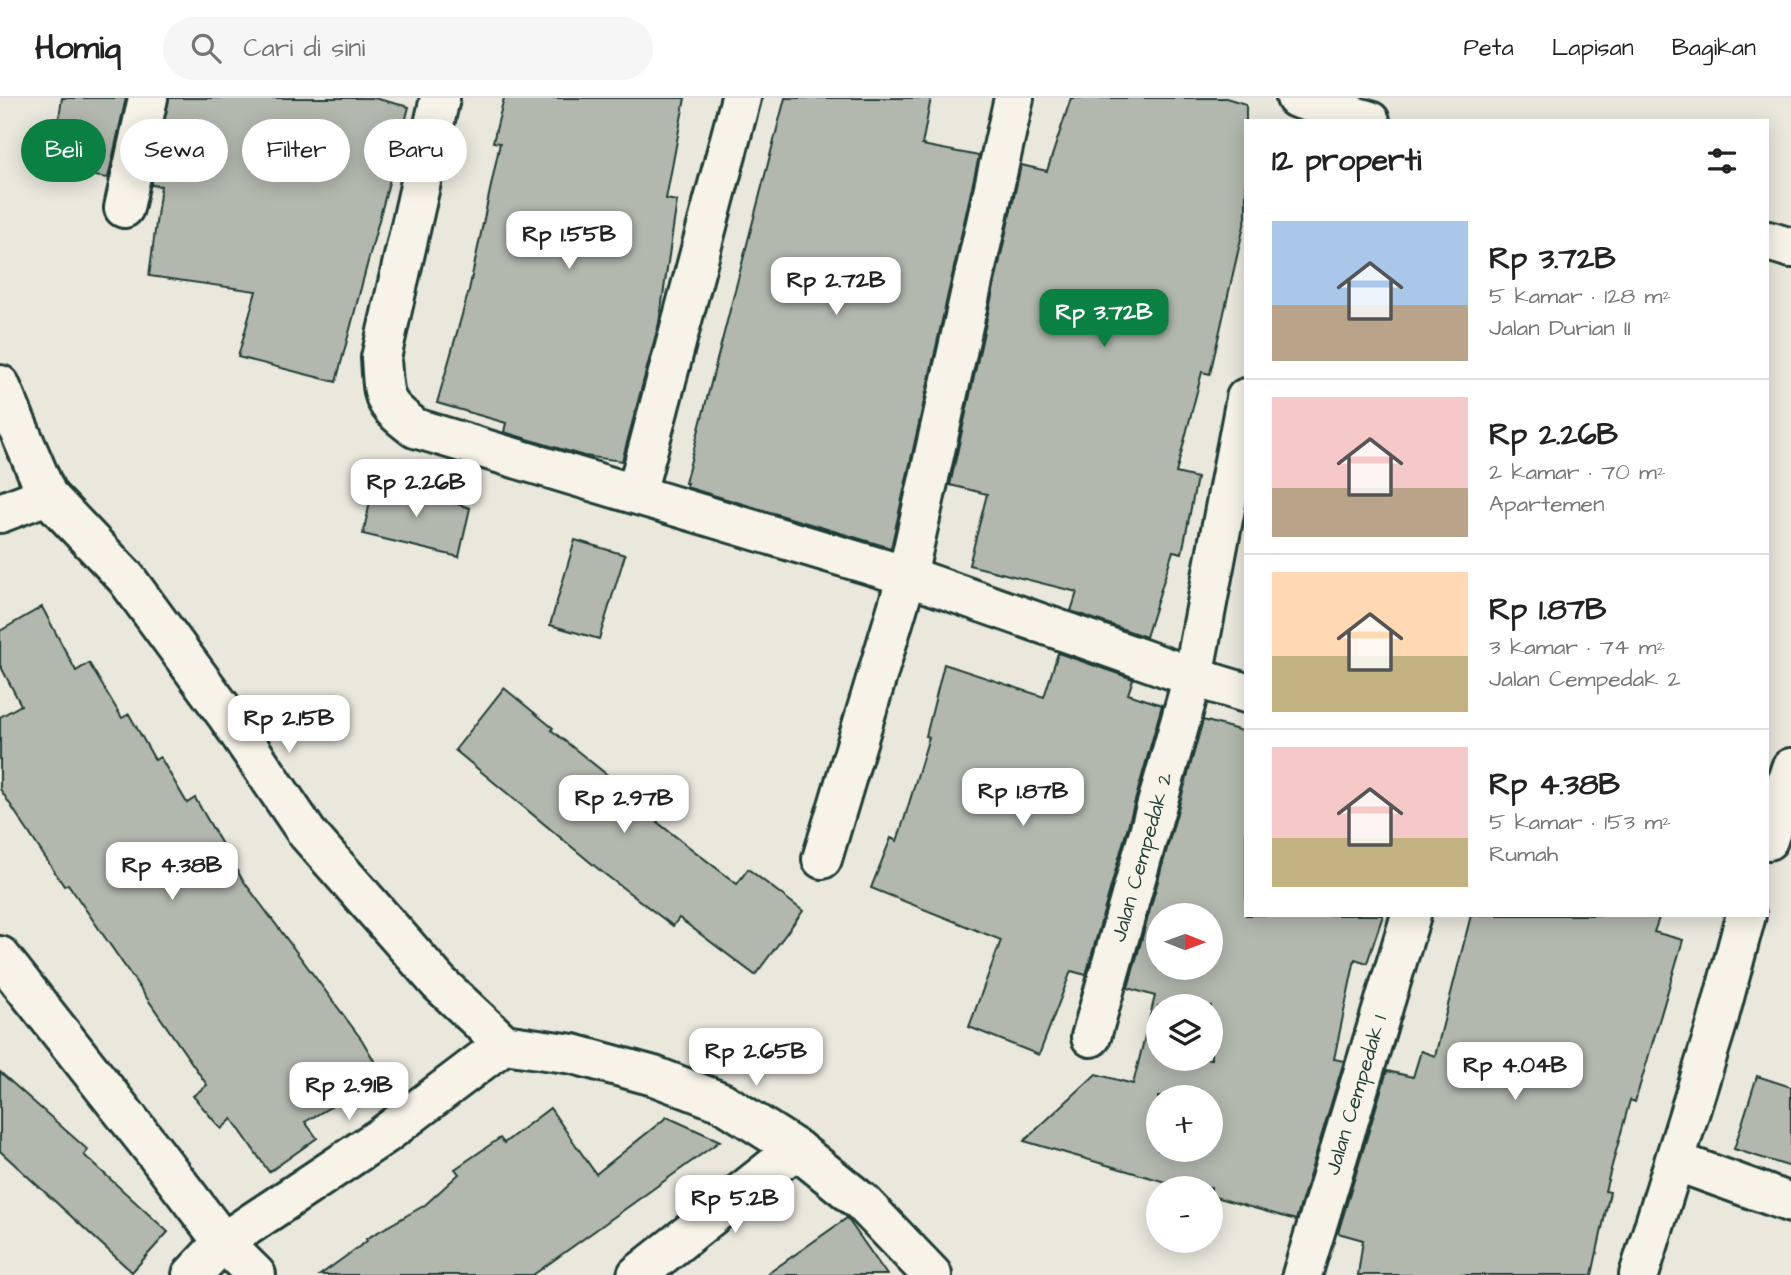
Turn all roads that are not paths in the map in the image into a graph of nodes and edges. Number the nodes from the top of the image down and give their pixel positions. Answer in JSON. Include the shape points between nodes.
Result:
{"nodes":[{"id":1,"x":148,"y":98,"type":"edge"},
{"id":2,"x":440,"y":98,"type":"edge"},
{"id":3,"x":741,"y":98,"type":"edge"},
{"id":4,"x":1014,"y":98,"type":"edge"},
{"id":5,"x":1299,"y":106,"type":"edge"},
{"id":6,"x":1361,"y":119,"type":"edge"},
{"id":7,"x":124,"y":208,"type":"dead end"},
{"id":8,"x":1769,"y":241,"type":"edge"},
{"id":9,"x":1791,"y":248,"type":"edge"},
{"id":10,"x":0,"y":385,"type":"edge"},
{"id":11,"x":1244,"y":409,"type":"edge"},
{"id":12,"x":636,"y":494,"type":"junction"},
{"id":13,"x":47,"y":495,"type":"junction"},
{"id":14,"x":0,"y":513,"type":"edge"},
{"id":15,"x":907,"y":576,"type":"junction"},
{"id":16,"x":1193,"y":677,"type":"junction"},
{"id":17,"x":1244,"y":692,"type":"edge"},
{"id":18,"x":1791,"y":768,"type":"edge"},
{"id":19,"x":1769,"y":837,"type":"edge"},
{"id":20,"x":1769,"y":851,"type":"edge"},
{"id":21,"x":1791,"y":858,"type":"edge"},
{"id":22,"x":822,"y":859,"type":"dead end"},
{"id":23,"x":1409,"y":917,"type":"edge"},
{"id":24,"x":1745,"y":917,"type":"edge"},
{"id":25,"x":0,"y":957,"type":"edge"},
{"id":26,"x":1091,"y":1037,"type":"dead end"},
{"id":27,"x":504,"y":1044,"type":"junction"},
{"id":28,"x":796,"y":1149,"type":"junction"},
{"id":29,"x":1675,"y":1161,"type":"junction"},
{"id":30,"x":1791,"y":1203,"type":"edge"},
{"id":31,"x":223,"y":1242,"type":"junction"},
{"id":32,"x":191,"y":1275,"type":"edge"},
{"id":33,"x":256,"y":1275,"type":"edge"},
{"id":34,"x":637,"y":1275,"type":"edge"},
{"id":35,"x":932,"y":1275,"type":"edge"},
{"id":36,"x":1302,"y":1275,"type":"edge"},
{"id":37,"x":1639,"y":1275,"type":"edge"}],
"edges":[{"from":1,"to":7,"type":"street"},
{"from":2,"to":12,"type":"street","via":[[381,358],[383,393],[392,410],[415,428]]},
{"from":3,"to":12,"type":"street"},
{"from":4,"to":15,"type":"street"},
{"from":5,"to":6,"type":"street"},
{"from":8,"to":9,"type":"street"},
{"from":10,"to":13,"type":"street"},
{"from":11,"to":16,"type":"street","name":"Jalan Cempedak 2"},
{"from":12,"to":15,"type":"street"},
{"from":13,"to":14,"type":"street"},
{"from":13,"to":27,"type":"street","via":[[126,578],[307,833],[439,984]]},
{"from":15,"to":16,"type":"street"},
{"from":15,"to":22,"type":"street"},
{"from":16,"to":17,"type":"street"},
{"from":16,"to":26,"type":"street","name":"Jalan Cempedak 2"},
{"from":18,"to":19,"type":"street"},
{"from":20,"to":21,"type":"street"},
{"from":23,"to":36,"type":"street","name":"Jalan Cempedak 1"},
{"from":24,"to":29,"type":"street"},
{"from":25,"to":31,"type":"street"},
{"from":27,"to":28,"type":"street","via":[[573,1054],[654,1076],[722,1102]]},
{"from":27,"to":31,"type":"street","via":[[384,1135]]},
{"from":28,"to":34,"type":"street"},
{"from":28,"to":35,"type":"street","via":[[863,1203]]},
{"from":29,"to":30,"type":"street"},
{"from":29,"to":37,"type":"street"},
{"from":31,"to":32,"type":"street"},
{"from":31,"to":33,"type":"street"}]}
